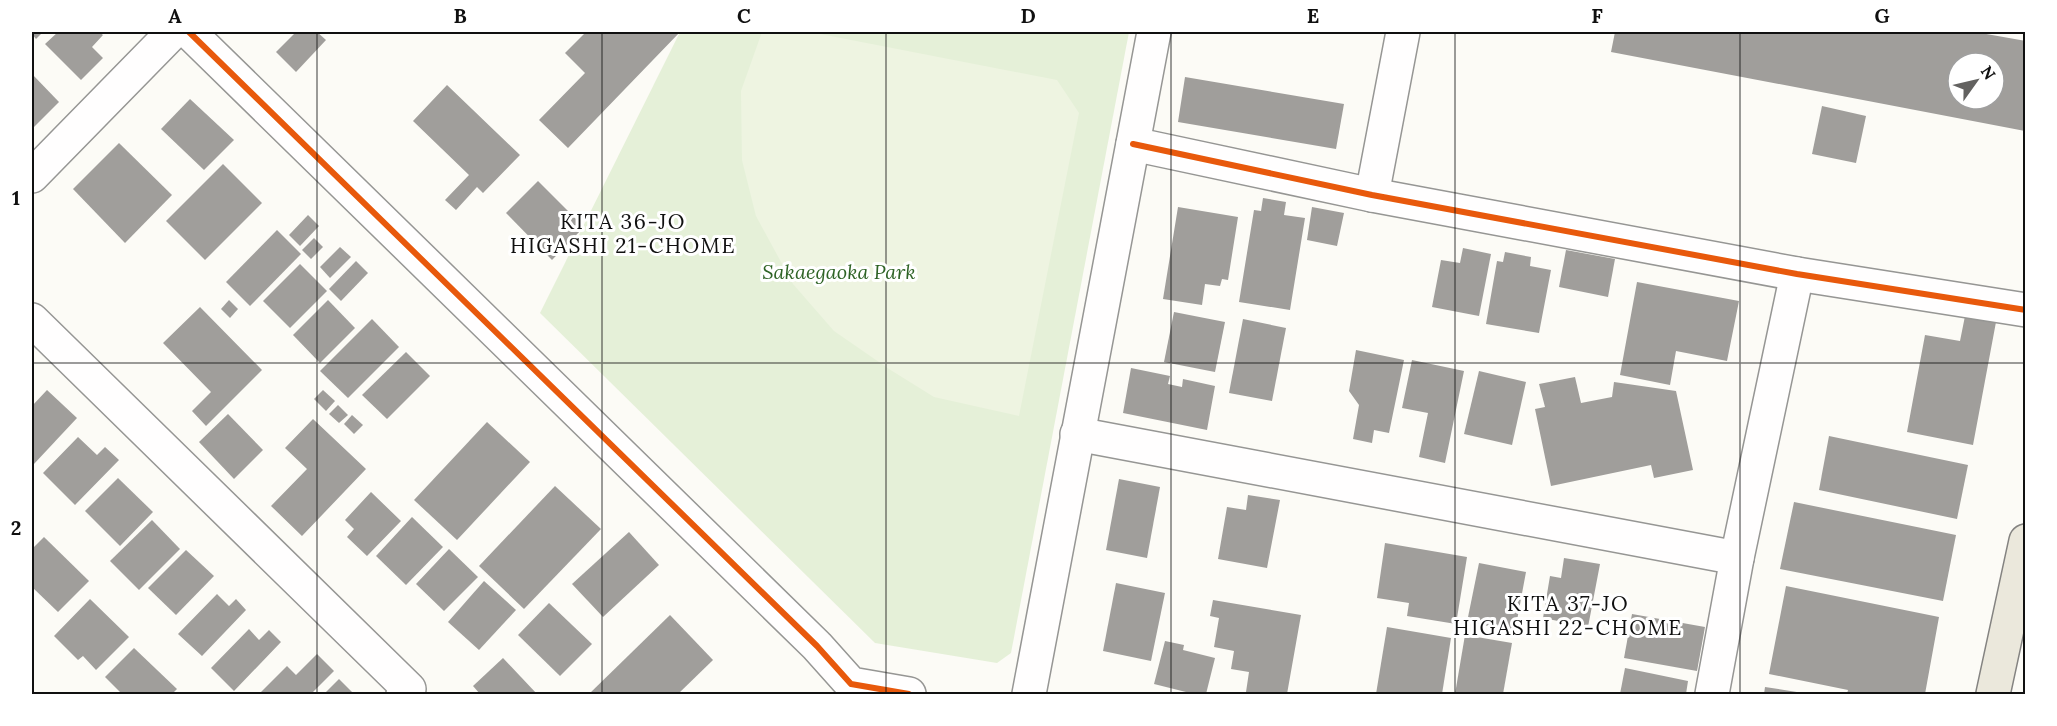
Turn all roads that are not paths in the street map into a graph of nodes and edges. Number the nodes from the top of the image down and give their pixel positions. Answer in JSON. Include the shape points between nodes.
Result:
{"nodes":[{"id":1,"x":173,"y":32,"type":"edge"},
{"id":2,"x":189,"y":32,"type":"edge"},
{"id":3,"x":1154,"y":32,"type":"edge"},
{"id":4,"x":1403,"y":32,"type":"edge"},
{"id":5,"x":1133,"y":144,"type":"junction"},
{"id":6,"x":32,"y":176,"type":"edge"},
{"id":7,"x":1372,"y":195,"type":"junction"},
{"id":8,"x":1797,"y":274,"type":"junction"},
{"id":9,"x":2025,"y":310,"type":"edge"},
{"id":10,"x":32,"y":320,"type":"edge"},
{"id":11,"x":1077,"y":434,"type":"junction"},
{"id":12,"x":2025,"y":541,"type":"edge"},
{"id":13,"x":1737,"y":558,"type":"junction"},
{"id":14,"x":850,"y":689,"type":"edge"},
{"id":15,"x":404,"y":694,"type":"edge"},
{"id":16,"x":909,"y":694,"type":"edge"},
{"id":17,"x":1029,"y":694,"type":"edge"},
{"id":18,"x":1712,"y":694,"type":"edge"},
{"id":19,"x":1993,"y":694,"type":"edge"}],
"edges":[{"from":1,"to":6,"type":"street"},
{"from":2,"to":14,"type":"street","via":[[817,646]]},
{"from":3,"to":5,"type":"street"},
{"from":4,"to":7,"type":"street"},
{"from":5,"to":7,"type":"street"},
{"from":5,"to":11,"type":"street"},
{"from":7,"to":8,"type":"street"},
{"from":8,"to":9,"type":"street"},
{"from":8,"to":13,"type":"street"},
{"from":10,"to":15,"type":"street","via":[[409,688]]},
{"from":11,"to":13,"type":"street"},
{"from":11,"to":17,"type":"street"},
{"from":12,"to":19,"type":"main road"},
{"from":13,"to":18,"type":"street"},
{"from":14,"to":16,"type":"street"}]}
